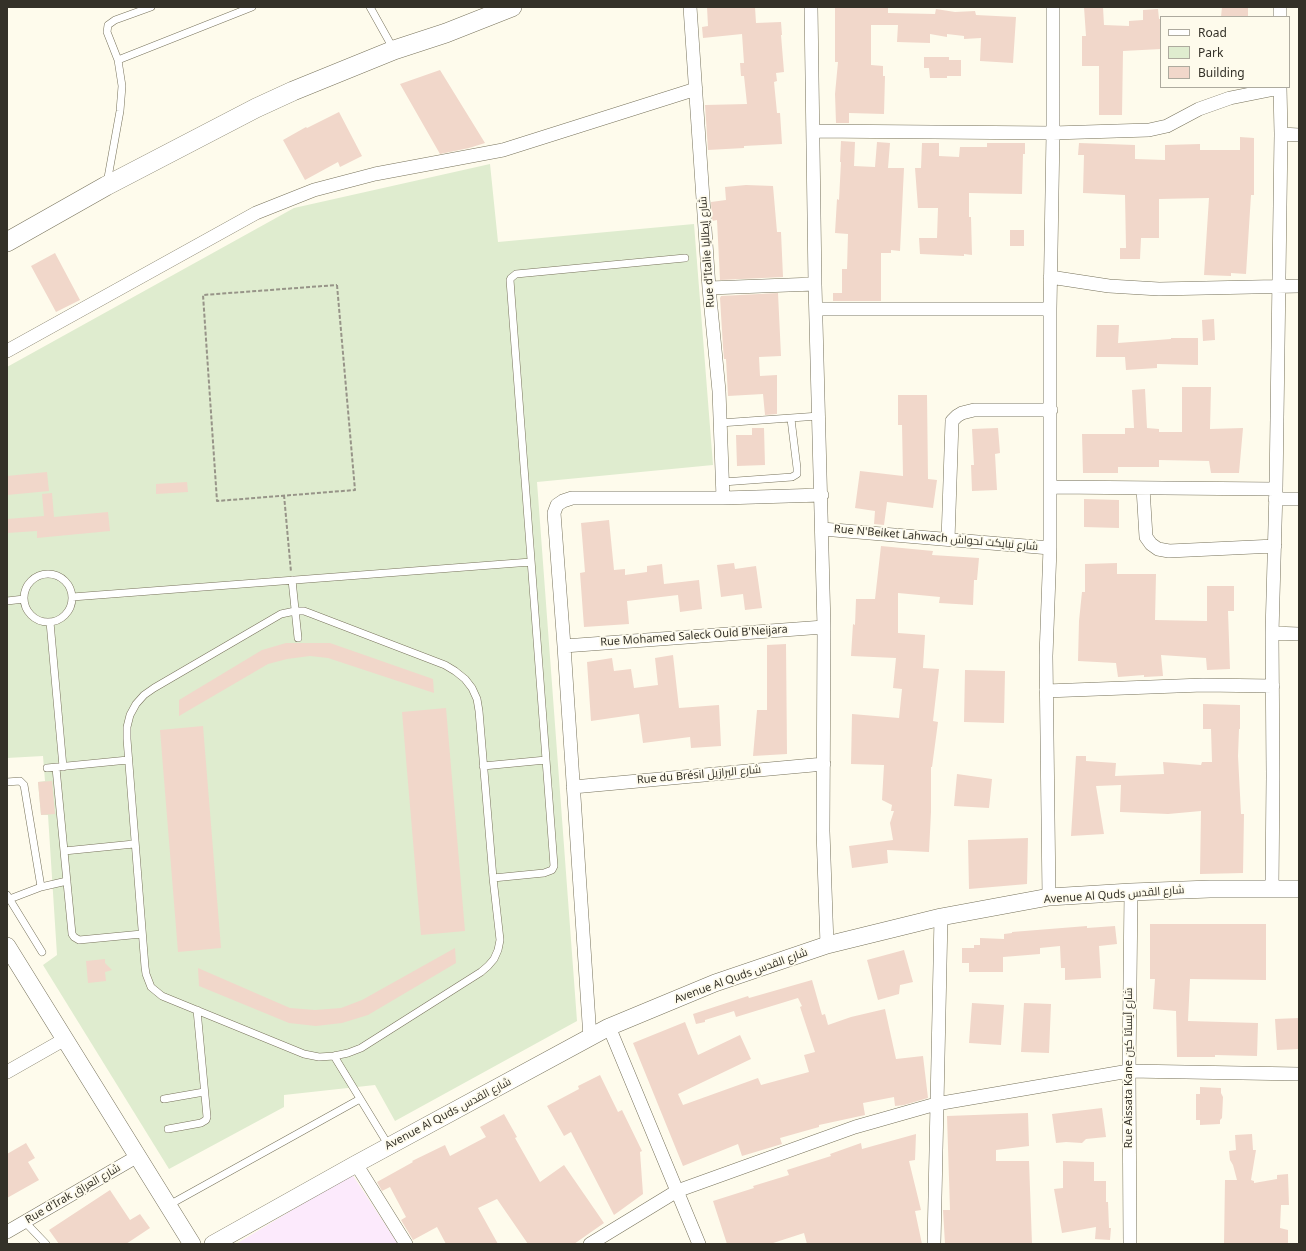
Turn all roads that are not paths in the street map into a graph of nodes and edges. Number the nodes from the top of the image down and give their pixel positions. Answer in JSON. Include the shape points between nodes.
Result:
{"nodes":[{"id":1,"x":151,"y":7,"type":"edge"},
{"id":2,"x":252,"y":7,"type":"edge"},
{"id":3,"x":370,"y":7,"type":"edge"},
{"id":4,"x":512,"y":7,"type":"edge"},
{"id":5,"x":690,"y":7,"type":"edge"},
{"id":6,"x":811,"y":7,"type":"edge"},
{"id":7,"x":1053,"y":7,"type":"edge"},
{"id":8,"x":394,"y":50,"type":"junction"},
{"id":9,"x":118,"y":60,"type":"junction"},
{"id":10,"x":1280,"y":88,"type":"edge"},
{"id":11,"x":696,"y":89,"type":"junction"},
{"id":12,"x":813,"y":131,"type":"junction"},
{"id":13,"x":1053,"y":133,"type":"junction"},
{"id":14,"x":1281,"y":134,"type":"junction"},
{"id":15,"x":1299,"y":135,"type":"edge"},
{"id":16,"x":106,"y":186,"type":"junction"},
{"id":17,"x":7,"y":242,"type":"edge"},
{"id":18,"x":684,"y":258,"type":"dead end"},
{"id":19,"x":1050,"y":277,"type":"junction"},
{"id":20,"x":815,"y":284,"type":"junction"},
{"id":21,"x":1299,"y":286,"type":"edge"},
{"id":22,"x":1278,"y":287,"type":"junction"},
{"id":23,"x":709,"y":288,"type":"junction"},
{"id":24,"x":816,"y":309,"type":"junction"},
{"id":25,"x":1050,"y":309,"type":"junction"},
{"id":26,"x":7,"y":351,"type":"edge"},
{"id":27,"x":1051,"y":410,"type":"junction"},
{"id":28,"x":819,"y":416,"type":"junction"},
{"id":29,"x":791,"y":419,"type":"junction"},
{"id":30,"x":720,"y":423,"type":"junction"},
{"id":31,"x":723,"y":482,"type":"junction"},
{"id":32,"x":1051,"y":487,"type":"junction"},
{"id":33,"x":1143,"y":488,"type":"junction"},
{"id":34,"x":1276,"y":494,"type":"junction"},
{"id":35,"x":822,"y":495,"type":"junction"},
{"id":36,"x":723,"y":498,"type":"junction"},
{"id":37,"x":1299,"y":499,"type":"edge"},
{"id":38,"x":822,"y":529,"type":"junction"},
{"id":39,"x":948,"y":540,"type":"junction"},
{"id":40,"x":1274,"y":546,"type":"junction"},
{"id":41,"x":1050,"y":548,"type":"junction"},
{"id":42,"x":531,"y":562,"type":"junction"},
{"id":43,"x":292,"y":580,"type":"junction"},
{"id":44,"x":72,"y":597,"type":"junction"},
{"id":45,"x":24,"y":600,"type":"junction"},
{"id":46,"x":7,"y":601,"type":"edge"},
{"id":47,"x":295,"y":611,"type":"junction"},
{"id":48,"x":50,"y":622,"type":"junction"},
{"id":49,"x":824,"y":627,"type":"junction"},
{"id":50,"x":1272,"y":633,"type":"junction"},
{"id":51,"x":1299,"y":634,"type":"edge"},
{"id":52,"x":298,"y":638,"type":"dead end"},
{"id":53,"x":564,"y":646,"type":"junction"},
{"id":54,"x":1272,"y":686,"type":"junction"},
{"id":55,"x":1046,"y":690,"type":"junction"},
{"id":56,"x":128,"y":760,"type":"junction"},
{"id":57,"x":546,"y":760,"type":"junction"},
{"id":58,"x":824,"y":764,"type":"junction"},
{"id":59,"x":483,"y":766,"type":"junction"},
{"id":60,"x":60,"y":767,"type":"junction"},
{"id":61,"x":47,"y":768,"type":"dead end"},
{"id":62,"x":7,"y":782,"type":"edge"},
{"id":63,"x":573,"y":787,"type":"junction"},
{"id":64,"x":134,"y":844,"type":"junction"},
{"id":65,"x":64,"y":851,"type":"junction"},
{"id":66,"x":493,"y":878,"type":"junction"},
{"id":67,"x":68,"y":881,"type":"junction"},
{"id":68,"x":42,"y":887,"type":"junction"},
{"id":69,"x":1272,"y":888,"type":"junction"},
{"id":70,"x":1299,"y":889,"type":"edge"},
{"id":71,"x":1130,"y":892,"type":"junction"},
{"id":72,"x":1049,"y":897,"type":"junction"},
{"id":73,"x":8,"y":898,"type":"edge"},
{"id":74,"x":941,"y":917,"type":"junction"},
{"id":75,"x":142,"y":934,"type":"junction"},
{"id":76,"x":827,"y":945,"type":"junction"},
{"id":77,"x":7,"y":946,"type":"edge"},
{"id":78,"x":42,"y":952,"type":"dead end"},
{"id":79,"x":197,"y":1010,"type":"junction"},
{"id":80,"x":609,"y":1027,"type":"junction"},
{"id":81,"x":590,"y":1038,"type":"junction"},
{"id":82,"x":65,"y":1039,"type":"junction"},
{"id":83,"x":334,"y":1056,"type":"junction"},
{"id":84,"x":1129,"y":1071,"type":"junction"},
{"id":85,"x":7,"y":1072,"type":"edge"},
{"id":86,"x":1299,"y":1074,"type":"edge"},
{"id":87,"x":204,"y":1092,"type":"junction"},
{"id":88,"x":164,"y":1099,"type":"dead end"},
{"id":89,"x":360,"y":1099,"type":"junction"},
{"id":90,"x":936,"y":1104,"type":"junction"},
{"id":91,"x":168,"y":1129,"type":"dead end"},
{"id":92,"x":389,"y":1146,"type":"junction"},
{"id":93,"x":138,"y":1156,"type":"junction"},
{"id":94,"x":356,"y":1164,"type":"junction"},
{"id":95,"x":677,"y":1191,"type":"junction"},
{"id":96,"x":168,"y":1205,"type":"junction"},
{"id":97,"x":25,"y":1222,"type":"junction"},
{"id":98,"x":7,"y":1232,"type":"edge"},
{"id":99,"x":46,"y":1244,"type":"edge"},
{"id":100,"x":192,"y":1244,"type":"edge"},
{"id":101,"x":213,"y":1244,"type":"edge"},
{"id":102,"x":406,"y":1244,"type":"edge"},
{"id":103,"x":590,"y":1244,"type":"edge"},
{"id":104,"x":699,"y":1244,"type":"edge"},
{"id":105,"x":934,"y":1244,"type":"edge"},
{"id":106,"x":1130,"y":1244,"type":"edge"}],
"edges":[{"from":1,"to":9,"type":"lane","via":[[114,20],[108,25],[106,32]]},
{"from":2,"to":9,"type":"lane"},
{"from":3,"to":8,"type":"lane"},
{"from":4,"to":8,"type":"main road"},
{"from":5,"to":11,"type":"street","name":"Rue d'Italie شارع إيطاليا"},
{"from":6,"to":12,"type":"street"},
{"from":7,"to":13,"type":"street"},
{"from":8,"to":16,"type":"main road","via":[[256,108]]},
{"from":9,"to":16,"type":"lane","via":[[122,86],[120,111]]},
{"from":10,"to":13,"type":"street","via":[[1230,98],[1199,109],[1167,126],[1148,130]]},
{"from":10,"to":14,"type":"street"},
{"from":11,"to":23,"type":"street","name":"Rue d'Italie شارع إيطاليا"},
{"from":11,"to":26,"type":"street","via":[[503,150],[375,174],[314,190],[256,214]]},
{"from":12,"to":13,"type":"street"},
{"from":12,"to":20,"type":"street"},
{"from":13,"to":19,"type":"street"},
{"from":14,"to":15,"type":"street"},
{"from":14,"to":22,"type":"street"},
{"from":16,"to":17,"type":"main road"},
{"from":18,"to":42,"type":"lane","via":[[516,274],[511,278]]},
{"from":19,"to":22,"type":"street","via":[[1109,286],[1159,289]]},
{"from":19,"to":25,"type":"street"},
{"from":20,"to":23,"type":"street"},
{"from":20,"to":24,"type":"street"},
{"from":21,"to":22,"type":"street"},
{"from":22,"to":34,"type":"street"},
{"from":23,"to":30,"type":"street","name":"Rue d'Italie شارع إيطاليا"},
{"from":24,"to":25,"type":"street"},
{"from":24,"to":28,"type":"street"},
{"from":25,"to":27,"type":"street"},
{"from":27,"to":32,"type":"street"},
{"from":27,"to":39,"type":"street","via":[[974,410],[956,416],[952,421]]},
{"from":28,"to":29,"type":"lane"},
{"from":28,"to":35,"type":"street"},
{"from":29,"to":30,"type":"lane"},
{"from":29,"to":31,"type":"lane","via":[[796,474],[792,477]]},
{"from":30,"to":31,"type":"street","name":"Rue d'Italie شارع إيطاليا"},
{"from":31,"to":36,"type":"street","name":"Rue d'Italie شارع إيطاليا"},
{"from":32,"to":33,"type":"street"},
{"from":32,"to":41,"type":"street"},
{"from":33,"to":34,"type":"street"},
{"from":33,"to":40,"type":"street","via":[[1146,537],[1158,549],[1170,551]]},
{"from":34,"to":37,"type":"street"},
{"from":34,"to":40,"type":"street"},
{"from":35,"to":36,"type":"street"},
{"from":35,"to":38,"type":"street"},
{"from":36,"to":53,"type":"street","via":[[572,498],[557,505],[554,522]]},
{"from":38,"to":39,"type":"street","name":"Rue N'Beiket Lahwach شارع نبايكت لحواش"},
{"from":38,"to":49,"type":"street"},
{"from":39,"to":41,"type":"street","name":"Rue N'Beiket Lahwach شارع نبايكت لحواش"},
{"from":40,"to":50,"type":"street"},
{"from":41,"to":55,"type":"street"},
{"from":42,"to":43,"type":"lane"},
{"from":42,"to":57,"type":"lane"},
{"from":43,"to":44,"type":"lane"},
{"from":43,"to":47,"type":"lane"},
{"from":44,"to":45,"type":"lane","via":[[67,583],[61,578],[46,574],[31,581],[26,588]]},
{"from":44,"to":48,"type":"lane","via":[[68,611],[63,617]]},
{"from":45,"to":46,"type":"lane"},
{"from":45,"to":48,"type":"lane","via":[[28,612],[34,618],[41,622]]},
{"from":47,"to":52,"type":"lane"},
{"from":47,"to":56,"type":"lane","via":[[281,614],[144,695],[136,704],[128,721]]},
{"from":47,"to":59,"type":"lane","via":[[312,614],[456,670],[472,688],[477,699]]},
{"from":48,"to":60,"type":"lane"},
{"from":49,"to":53,"type":"street","name":"Rue Mohamed Saleck Ould B'Neijara"},
{"from":49,"to":58,"type":"street"},
{"from":50,"to":51,"type":"street"},
{"from":50,"to":54,"type":"street"},
{"from":53,"to":63,"type":"street"},
{"from":54,"to":55,"type":"street","via":[[1203,685]]},
{"from":54,"to":69,"type":"street"},
{"from":55,"to":72,"type":"street"},
{"from":56,"to":60,"type":"lane"},
{"from":56,"to":64,"type":"lane"},
{"from":57,"to":59,"type":"lane"},
{"from":57,"to":66,"type":"lane","via":[[554,866],[544,874]]},
{"from":58,"to":63,"type":"street","name":"Rue du Brésil شارع البرازيل"},
{"from":58,"to":76,"type":"street","via":[[823,831]]},
{"from":59,"to":66,"type":"lane"},
{"from":60,"to":61,"type":"lane"},
{"from":60,"to":65,"type":"lane"},
{"from":62,"to":68,"type":"lane","via":[[20,781],[24,785]]},
{"from":63,"to":81,"type":"street"},
{"from":64,"to":65,"type":"lane"},
{"from":64,"to":75,"type":"lane"},
{"from":65,"to":67,"type":"lane"},
{"from":66,"to":83,"type":"lane","via":[[500,940],[494,959],[488,966],[361,1048]]},
{"from":67,"to":68,"type":"lane"},
{"from":67,"to":75,"type":"lane","via":[[71,931],[76,939]]},
{"from":68,"to":73,"type":"lane"},
{"from":69,"to":70,"type":"street","name":"Avenue Al Quds شارع القدس"},
{"from":69,"to":71,"type":"street","name":"Avenue Al Quds شارع القدس"},
{"from":71,"to":72,"type":"street","name":"Avenue Al Quds شارع القدس"},
{"from":71,"to":84,"type":"street","name":"Rue Aissata Kane شارع آيساتا كين"},
{"from":72,"to":74,"type":"street","name":"Avenue Al Quds شارع القدس"},
{"from":73,"to":78,"type":"lane"},
{"from":74,"to":76,"type":"street","name":"Avenue Al Quds شارع القدس"},
{"from":74,"to":90,"type":"street"},
{"from":75,"to":79,"type":"lane","via":[[146,974],[151,987],[162,996]]},
{"from":76,"to":80,"type":"street","name":"Avenue Al Quds شارع القدس","via":[[715,983]]},
{"from":77,"to":82,"type":"street"},
{"from":79,"to":83,"type":"lane","via":[[304,1054]]},
{"from":79,"to":87,"type":"lane"},
{"from":80,"to":81,"type":"street","name":"Avenue Al Quds شارع القدس"},
{"from":80,"to":95,"type":"street"},
{"from":81,"to":92,"type":"street","name":"Avenue Al Quds شارع القدس"},
{"from":82,"to":85,"type":"street"},
{"from":82,"to":93,"type":"street"},
{"from":83,"to":89,"type":"lane"},
{"from":84,"to":86,"type":"street"},
{"from":84,"to":90,"type":"street"},
{"from":84,"to":106,"type":"street","name":"Rue Aissata Kane شارع آيساتا كين"},
{"from":87,"to":88,"type":"lane"},
{"from":87,"to":91,"type":"lane","via":[[207,1117],[204,1122]]},
{"from":89,"to":92,"type":"lane"},
{"from":89,"to":96,"type":"lane"},
{"from":90,"to":95,"type":"street","via":[[855,1127]]},
{"from":90,"to":105,"type":"street"},
{"from":92,"to":94,"type":"street","name":"Avenue Al Quds شارع القدس"},
{"from":93,"to":96,"type":"street"},
{"from":93,"to":97,"type":"street","name":"Rue d'Irak شارع العراق"},
{"from":94,"to":101,"type":"street","name":"Avenue Al Quds شارع القدس"},
{"from":94,"to":102,"type":"street"},
{"from":95,"to":103,"type":"street"},
{"from":95,"to":104,"type":"street"},
{"from":96,"to":100,"type":"street"},
{"from":97,"to":98,"type":"street","name":"Rue d'Irak شارع العراق"},
{"from":97,"to":99,"type":"lane"}]}
